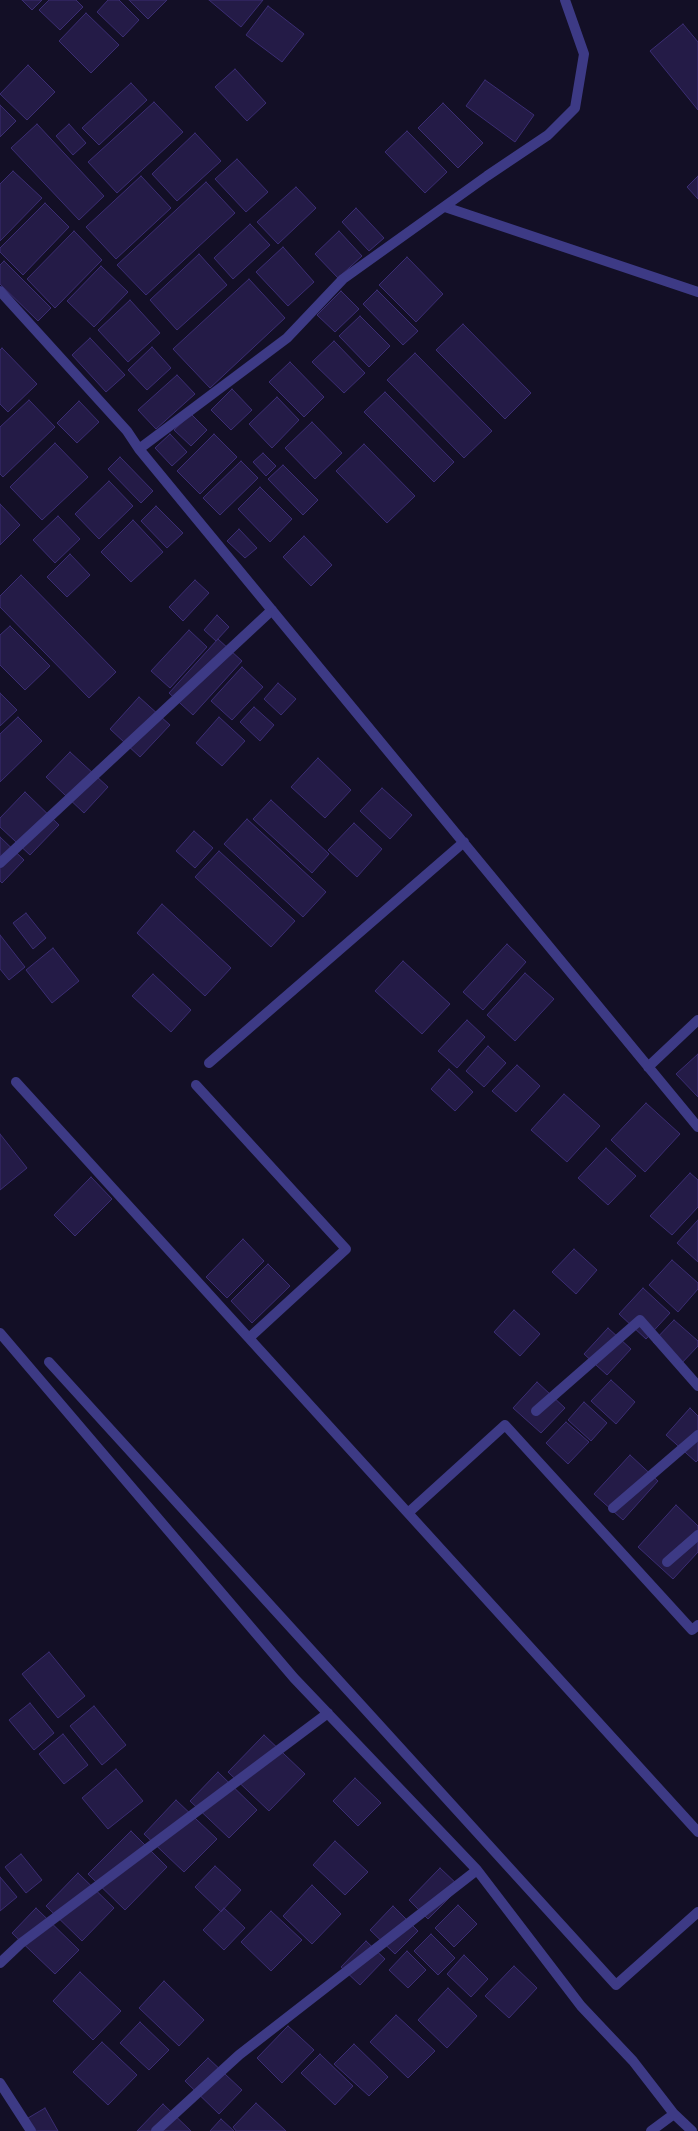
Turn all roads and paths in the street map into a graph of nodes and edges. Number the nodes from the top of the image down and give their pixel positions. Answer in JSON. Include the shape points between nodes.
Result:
{"nodes":[{"id":1,"x":565,"y":0,"type":"edge"},
{"id":2,"x":445,"y":207,"type":"junction"},
{"id":3,"x":0,"y":291,"type":"edge"},
{"id":4,"x":698,"y":292,"type":"edge"},
{"id":5,"x":139,"y":449,"type":"junction"},
{"id":6,"x":272,"y":610,"type":"junction"},
{"id":7,"x":464,"y":842,"type":"junction"},
{"id":8,"x":0,"y":863,"type":"edge"},
{"id":9,"x":698,"y":1020,"type":"edge"},
{"id":10,"x":209,"y":1063,"type":"dead end"},
{"id":11,"x":648,"y":1067,"type":"junction"},
{"id":12,"x":16,"y":1082,"type":"dead end"},
{"id":13,"x":196,"y":1085,"type":"dead end"},
{"id":14,"x":698,"y":1127,"type":"edge"},
{"id":15,"x":0,"y":1333,"type":"edge"},
{"id":16,"x":249,"y":1338,"type":"junction"},
{"id":17,"x":49,"y":1362,"type":"dead end"},
{"id":18,"x":698,"y":1386,"type":"edge"},
{"id":19,"x":536,"y":1411,"type":"dead end"},
{"id":20,"x":698,"y":1435,"type":"edge"},
{"id":21,"x":613,"y":1508,"type":"dead end"},
{"id":22,"x":408,"y":1513,"type":"junction"},
{"id":23,"x":698,"y":1535,"type":"edge"},
{"id":24,"x":667,"y":1562,"type":"dead end"},
{"id":25,"x":698,"y":1625,"type":"edge"},
{"id":26,"x":328,"y":1713,"type":"junction"},
{"id":27,"x":698,"y":1832,"type":"edge"},
{"id":28,"x":477,"y":1870,"type":"junction"},
{"id":29,"x":698,"y":1912,"type":"edge"},
{"id":30,"x":0,"y":1963,"type":"edge"},
{"id":31,"x":0,"y":2083,"type":"edge"},
{"id":32,"x":674,"y":2114,"type":"junction"},
{"id":33,"x":31,"y":2131,"type":"edge"},
{"id":34,"x":156,"y":2131,"type":"edge"},
{"id":35,"x":651,"y":2131,"type":"edge"},
{"id":36,"x":692,"y":2131,"type":"edge"}],
"edges":[{"from":1,"to":2,"type":"street","via":[[584,54],[575,108],[548,135]]},
{"from":2,"to":4,"type":"street"},
{"from":2,"to":5,"type":"street","via":[[343,279],[287,338]]},
{"from":3,"to":5,"type":"street","via":[[127,431]]},
{"from":5,"to":6,"type":"street"},
{"from":6,"to":7,"type":"street"},
{"from":6,"to":8,"type":"street"},
{"from":7,"to":10,"type":"street"},
{"from":7,"to":11,"type":"street"},
{"from":9,"to":11,"type":"street"},
{"from":11,"to":14,"type":"street"},
{"from":12,"to":16,"type":"street"},
{"from":13,"to":16,"type":"street","via":[[346,1249]]},
{"from":15,"to":26,"type":"street","via":[[294,1678]]},
{"from":16,"to":22,"type":"street"},
{"from":17,"to":29,"type":"street","via":[[616,1985]]},
{"from":18,"to":19,"type":"street","via":[[640,1320]]},
{"from":20,"to":21,"type":"street"},
{"from":22,"to":25,"type":"street","via":[[505,1425],[692,1630]]},
{"from":22,"to":27,"type":"street"},
{"from":23,"to":24,"type":"street"},
{"from":26,"to":28,"type":"street"},
{"from":26,"to":30,"type":"street","via":[[20,1944]]},
{"from":28,"to":32,"type":"street","via":[[581,2006],[633,2061]]},
{"from":28,"to":34,"type":"street","via":[[239,2055]]},
{"from":31,"to":33,"type":"street"},
{"from":32,"to":35,"type":"street"},
{"from":32,"to":36,"type":"street"}]}
